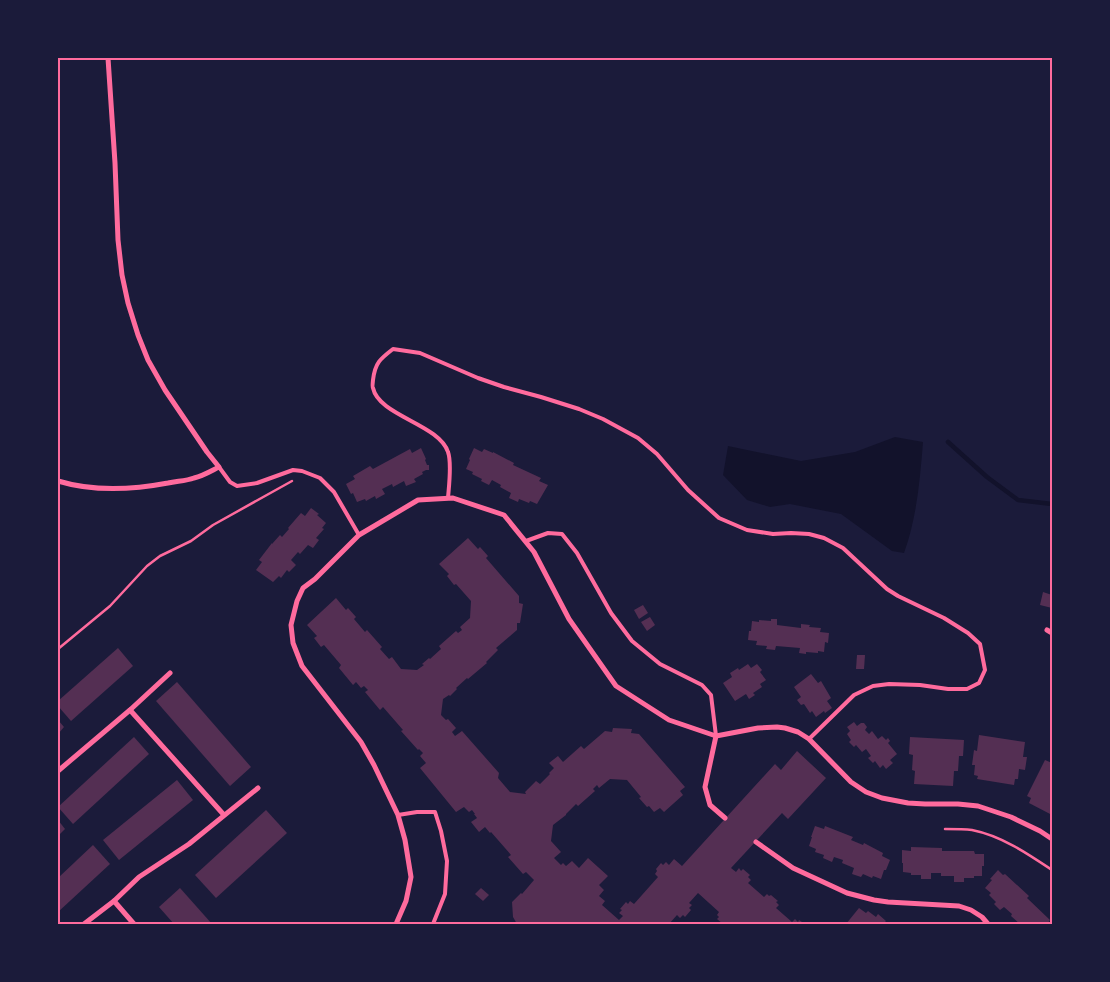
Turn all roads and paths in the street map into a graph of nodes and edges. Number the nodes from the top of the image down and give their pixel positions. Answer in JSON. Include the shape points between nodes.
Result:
{"nodes":[{"id":1,"x":108,"y":58,"type":"edge"},
{"id":2,"x":219,"y":467,"type":"junction"},
{"id":3,"x":306,"y":473,"type":"junction"},
{"id":4,"x":58,"y":481,"type":"edge"},
{"id":5,"x":448,"y":498,"type":"junction"},
{"id":6,"x":359,"y":535,"type":"junction"},
{"id":7,"x":526,"y":541,"type":"junction"},
{"id":8,"x":58,"y":649,"type":"edge"},
{"id":9,"x":170,"y":672,"type":"dead end"},
{"id":10,"x":130,"y":710,"type":"junction"},
{"id":11,"x":716,"y":736,"type":"junction"},
{"id":12,"x":809,"y":739,"type":"junction"},
{"id":13,"x":58,"y":771,"type":"edge"},
{"id":14,"x":258,"y":788,"type":"dead end"},
{"id":15,"x":224,"y":815,"type":"junction"},
{"id":16,"x":398,"y":815,"type":"junction"},
{"id":17,"x":725,"y":818,"type":"dead end"},
{"id":18,"x":945,"y":829,"type":"dead end"},
{"id":19,"x":1052,"y":839,"type":"edge"},
{"id":20,"x":756,"y":842,"type":"dead end"},
{"id":21,"x":1052,"y":870,"type":"edge"},
{"id":22,"x":114,"y":901,"type":"junction"},
{"id":23,"x":84,"y":924,"type":"edge"},
{"id":24,"x":134,"y":924,"type":"edge"},
{"id":25,"x":396,"y":924,"type":"edge"},
{"id":26,"x":433,"y":924,"type":"edge"},
{"id":27,"x":988,"y":924,"type":"edge"}],
"edges":[{"from":1,"to":2,"type":"street","via":[[118,240],[128,303],[148,360],[164,390]]},
{"from":2,"to":3,"type":"lane","via":[[237,486],[257,483],[293,470]]},
{"from":2,"to":4,"type":"street","via":[[195,478],[146,487],[91,488]]},
{"from":3,"to":6,"type":"lane","via":[[320,478],[334,492]]},
{"from":3,"to":8,"type":"path","via":[[160,556],[110,606]]},
{"from":5,"to":6,"type":"street","via":[[418,500]]},
{"from":5,"to":7,"type":"street","via":[[504,515]]},
{"from":5,"to":12,"type":"lane","via":[[450,468],[448,451],[442,442],[379,400],[372,388],[374,371],[381,359],[393,349],[420,353],[478,378],[541,396],[603,419],[638,438],[657,454],[688,490],[719,518],[747,530],[824,538],[843,548],[887,589],[944,618],[980,644],[985,670],[979,683],[967,689],[920,684],[873,686],[854,695]]},
{"from":6,"to":16,"type":"street","via":[[304,588],[291,625],[293,643],[302,666],[361,742]]},
{"from":7,"to":11,"type":"street","via":[[569,619],[616,686],[669,720]]},
{"from":7,"to":11,"type":"lane","via":[[548,533],[562,534],[578,553],[611,613],[632,641],[660,664],[702,686],[711,695]]},
{"from":9,"to":10,"type":"street"},
{"from":10,"to":13,"type":"street"},
{"from":10,"to":15,"type":"street"},
{"from":11,"to":12,"type":"street","via":[[777,727],[798,732]]},
{"from":11,"to":17,"type":"street","via":[[705,787],[710,805]]},
{"from":12,"to":19,"type":"street","via":[[851,782],[866,792],[908,803],[978,806],[1011,817]]},
{"from":14,"to":15,"type":"street"},
{"from":15,"to":22,"type":"street","via":[[189,844],[139,877]]},
{"from":16,"to":25,"type":"street","via":[[411,877],[406,901]]},
{"from":16,"to":26,"type":"lane","via":[[435,812],[442,832],[447,861],[445,894]]},
{"from":18,"to":21,"type":"path","via":[[972,830],[991,835]]},
{"from":20,"to":27,"type":"street","via":[[794,868],[847,893],[888,902],[959,906],[971,910]]},
{"from":22,"to":23,"type":"street"},
{"from":22,"to":24,"type":"street"}]}
